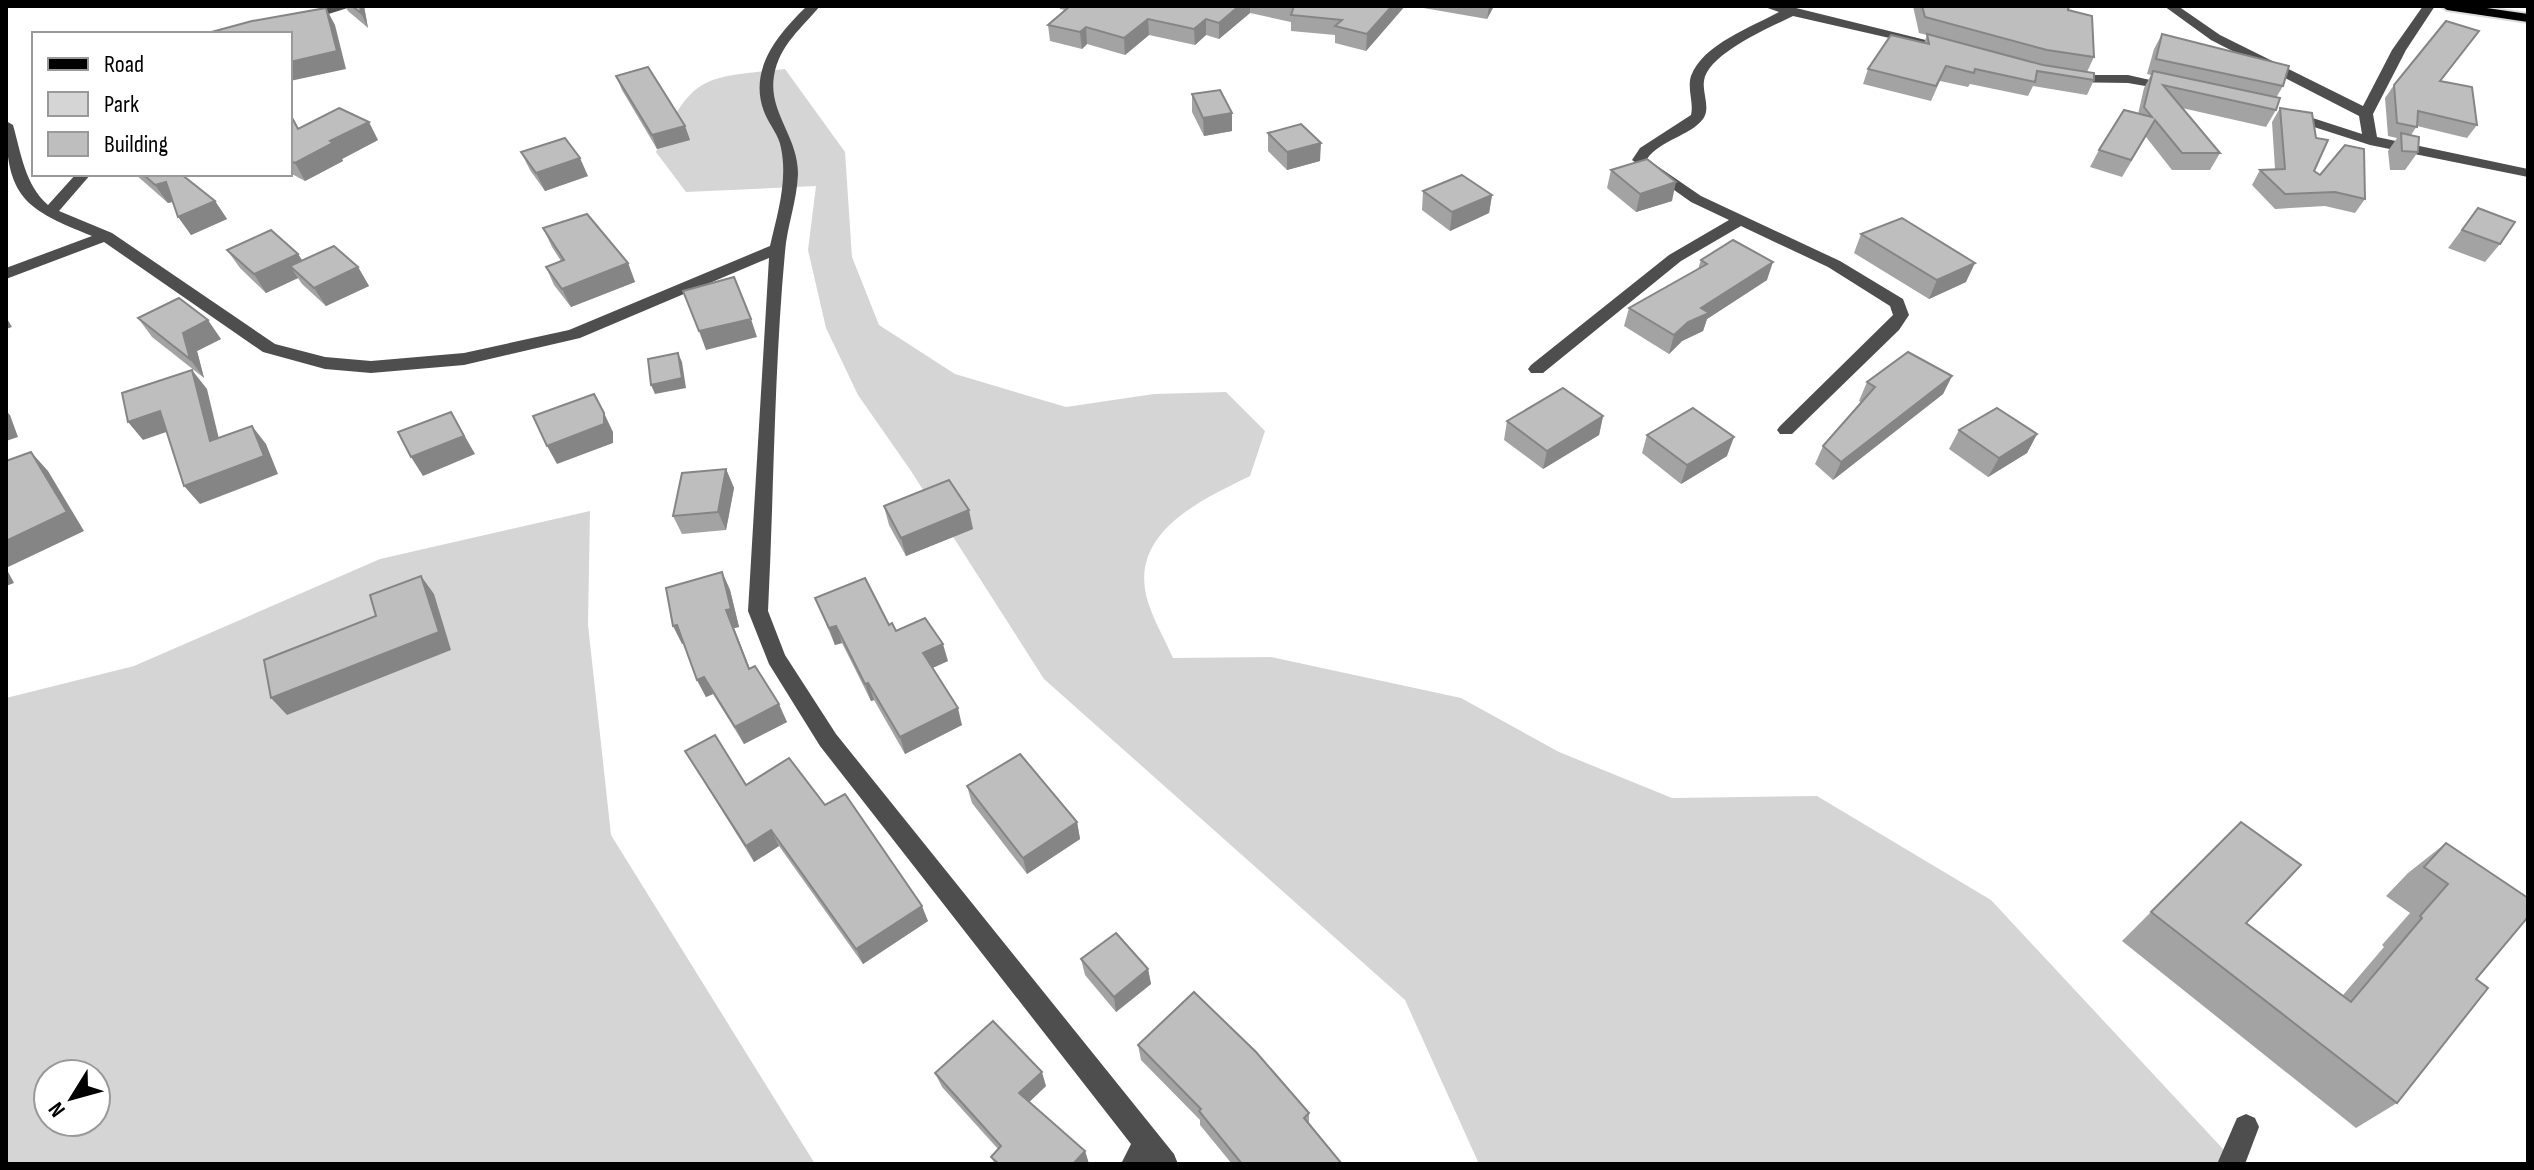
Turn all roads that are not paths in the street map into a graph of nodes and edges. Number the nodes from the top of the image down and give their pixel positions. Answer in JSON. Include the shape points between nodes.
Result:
{"nodes":[{"id":1,"x":348,"y":6,"type":"edge"},
{"id":2,"x":814,"y":6,"type":"edge"},
{"id":3,"x":1768,"y":6,"type":"edge"},
{"id":4,"x":2170,"y":6,"type":"edge"},
{"id":5,"x":2429,"y":6,"type":"edge"},
{"id":6,"x":2447,"y":6,"type":"edge"},
{"id":7,"x":1792,"y":11,"type":"junction"},
{"id":8,"x":2528,"y":18,"type":"edge"},
{"id":9,"x":289,"y":22,"type":"edge"},
{"id":10,"x":1968,"y":52,"type":"edge"},
{"id":11,"x":2052,"y":76,"type":"edge"},
{"id":12,"x":2190,"y":90,"type":"edge"},
{"id":13,"x":2280,"y":111,"type":"edge"},
{"id":14,"x":2366,"y":114,"type":"junction"},
{"id":15,"x":6,"y":125,"type":"edge"},
{"id":16,"x":2370,"y":141,"type":"junction"},
{"id":17,"x":2528,"y":173,"type":"edge"},
{"id":18,"x":82,"y":176,"type":"edge"},
{"id":19,"x":49,"y":213,"type":"junction"},
{"id":20,"x":1740,"y":220,"type":"junction"},
{"id":21,"x":106,"y":236,"type":"junction"},
{"id":22,"x":777,"y":249,"type":"junction"},
{"id":23,"x":6,"y":274,"type":"edge"},
{"id":24,"x":1537,"y":369,"type":"dead end"},
{"id":25,"x":1786,"y":430,"type":"dead end"},
{"id":26,"x":2246,"y":1127,"type":"dead end"},
{"id":27,"x":1148,"y":1157,"type":"edge"},
{"id":28,"x":2231,"y":1164,"type":"edge"}],
"edges":[{"from":1,"to":9,"type":"street"},
{"from":2,"to":22,"type":"street","via":[[782,35],[768,62],[771,111],[789,148],[789,193]]},
{"from":3,"to":7,"type":"street"},
{"from":4,"to":14,"type":"street","via":[[2217,38]]},
{"from":5,"to":14,"type":"street"},
{"from":6,"to":8,"type":"main road"},
{"from":7,"to":10,"type":"street"},
{"from":7,"to":20,"type":"street","via":[[1708,63],[1699,72],[1697,117],[1639,160],[1696,199]]},
{"from":11,"to":12,"type":"street","via":[[2128,79]]},
{"from":13,"to":16,"type":"street"},
{"from":14,"to":16,"type":"street"},
{"from":15,"to":19,"type":"street","via":[[22,183],[32,202]]},
{"from":16,"to":17,"type":"street"},
{"from":18,"to":19,"type":"street"},
{"from":19,"to":21,"type":"street"},
{"from":20,"to":24,"type":"street","via":[[1675,258]]},
{"from":20,"to":25,"type":"street","via":[[1834,264],[1897,303],[1901,315]]},
{"from":21,"to":22,"type":"street","via":[[269,348],[325,363],[371,367],[464,359],[574,334]]},
{"from":21,"to":23,"type":"street"},
{"from":22,"to":27,"type":"street","via":[[758,611],[776,658],[828,740]]},
{"from":26,"to":28,"type":"street"}]}
